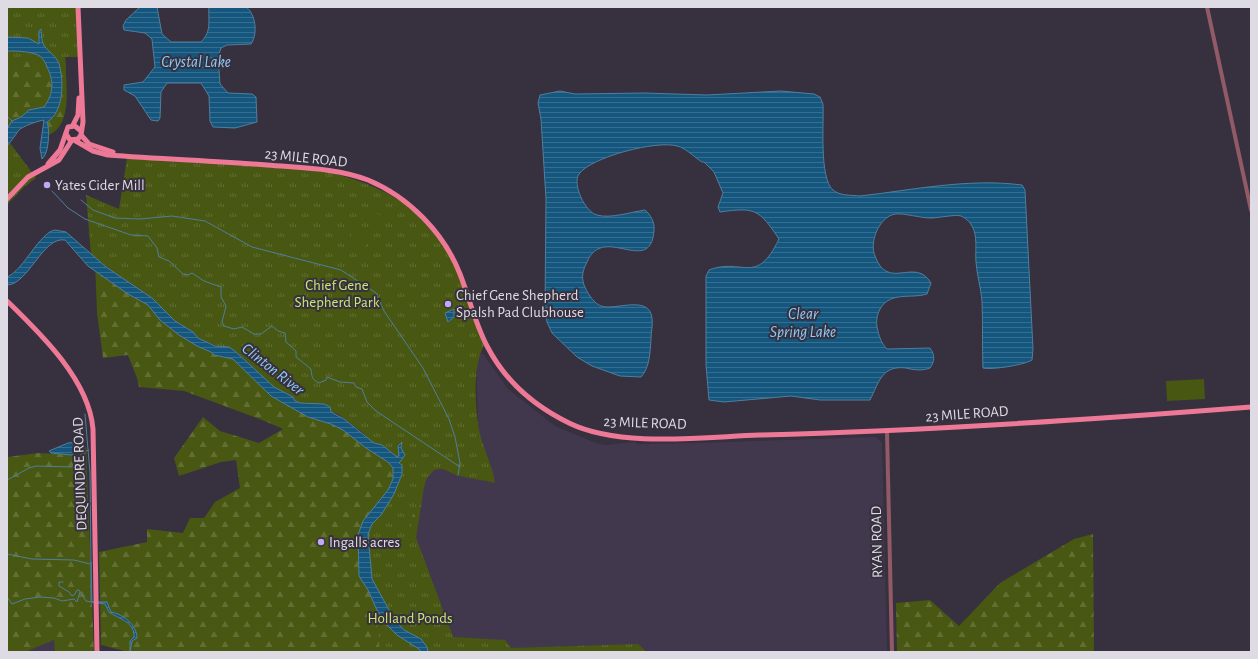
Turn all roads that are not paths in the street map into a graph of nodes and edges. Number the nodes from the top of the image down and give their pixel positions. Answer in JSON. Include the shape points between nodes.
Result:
{"nodes":[{"id":1,"x":78,"y":7,"type":"edge"},
{"id":2,"x":1207,"y":7,"type":"edge"},
{"id":3,"x":81,"y":89,"type":"junction"},
{"id":4,"x":72,"y":125,"type":"junction"},
{"id":5,"x":81,"y":133,"type":"junction"},
{"id":6,"x":66,"y":134,"type":"junction"},
{"id":7,"x":73,"y":140,"type":"junction"},
{"id":8,"x":118,"y":154,"type":"junction"},
{"id":9,"x":48,"y":164,"type":"junction"},
{"id":10,"x":7,"y":199,"type":"edge"},
{"id":11,"x":1251,"y":210,"type":"edge"},
{"id":12,"x":7,"y":301,"type":"edge"},
{"id":13,"x":1251,"y":407,"type":"edge"},
{"id":14,"x":887,"y":432,"type":"junction"},
{"id":15,"x":97,"y":652,"type":"edge"},
{"id":16,"x":892,"y":652,"type":"edge"}],
"edges":[{"from":1,"to":3,"type":"main road"},
{"from":2,"to":11,"type":"street"},
{"from":3,"to":4,"type":"main road","via":[[78,115]]},
{"from":3,"to":5,"type":"main road"},
{"from":4,"to":5,"type":"main road","via":[[78,127]]},
{"from":4,"to":6,"type":"main road"},
{"from":5,"to":7,"type":"main road","via":[[78,139]]},
{"from":5,"to":8,"type":"main road","name":"23 MILE ROAD","via":[[91,145]]},
{"from":6,"to":7,"type":"main road"},
{"from":6,"to":9,"type":"main road","via":[[60,150]]},
{"from":7,"to":8,"type":"main road","name":"23 MILE ROAD","via":[[98,152]]},
{"from":7,"to":9,"type":"main road","via":[[59,160]]},
{"from":8,"to":14,"type":"main road","name":"23 MILE ROAD","via":[[318,169],[354,175],[390,191],[421,216],[445,246],[459,270],[488,348],[507,376],[529,399],[542,408],[587,431],[602,435],[668,438]]},
{"from":9,"to":10,"type":"main road","via":[[28,177]]},
{"from":12,"to":15,"type":"main road","name":"DEQUINDRE ROAD","via":[[58,357],[76,381],[88,404],[93,429]]},
{"from":13,"to":14,"type":"main road","name":"23 MILE ROAD"},
{"from":14,"to":16,"type":"street","name":"RYAN ROAD"}]}
